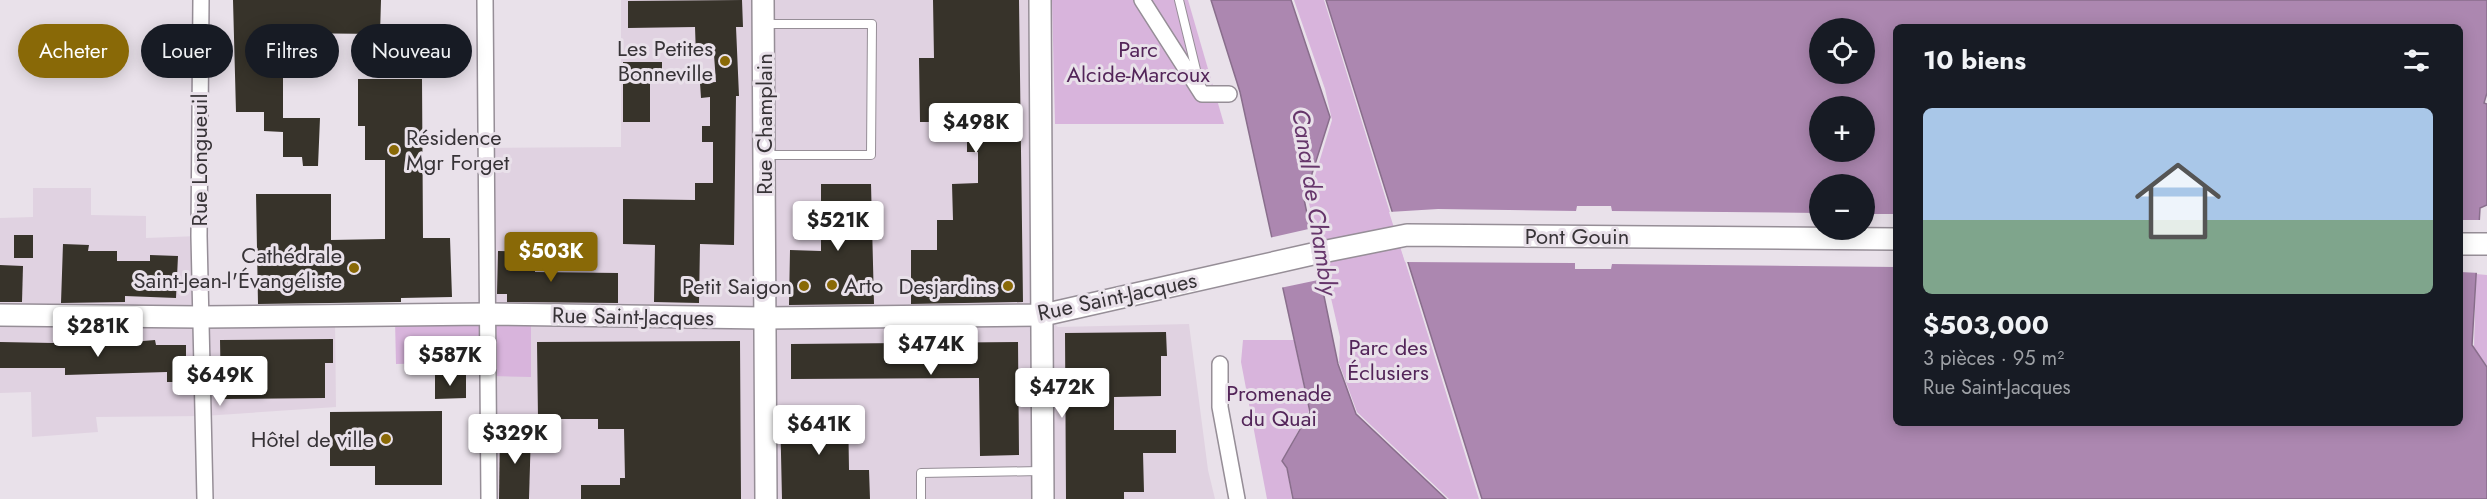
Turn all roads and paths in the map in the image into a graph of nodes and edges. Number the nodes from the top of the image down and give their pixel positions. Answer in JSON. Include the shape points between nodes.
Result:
{"nodes":[{"id":1,"x":201,"y":0,"type":"edge"},
{"id":2,"x":485,"y":0,"type":"edge"},
{"id":3,"x":763,"y":0,"type":"edge"},
{"id":4,"x":1040,"y":0,"type":"edge"},
{"id":5,"x":1142,"y":0,"type":"edge"},
{"id":6,"x":1179,"y":0,"type":"edge"},
{"id":7,"x":763,"y":24,"type":"junction"},
{"id":8,"x":1230,"y":93,"type":"dead end"},
{"id":9,"x":1202,"y":94,"type":"junction"},
{"id":10,"x":764,"y":155,"type":"junction"},
{"id":11,"x":1893,"y":239,"type":"edge"},
{"id":12,"x":2463,"y":244,"type":"edge"},
{"id":13,"x":2487,"y":244,"type":"edge"},
{"id":14,"x":1261,"y":265,"type":"joint"},
{"id":15,"x":487,"y":314,"type":"junction"},
{"id":16,"x":0,"y":315,"type":"edge"},
{"id":17,"x":1043,"y":315,"type":"junction"},
{"id":18,"x":200,"y":317,"type":"junction"},
{"id":19,"x":765,"y":318,"type":"junction"},
{"id":20,"x":1220,"y":364,"type":"dead end"},
{"id":21,"x":1043,"y":471,"type":"junction"},
{"id":22,"x":205,"y":499,"type":"edge"},
{"id":23,"x":489,"y":499,"type":"edge"},
{"id":24,"x":766,"y":499,"type":"edge"},
{"id":25,"x":921,"y":499,"type":"edge"},
{"id":26,"x":1043,"y":499,"type":"edge"},
{"id":27,"x":1237,"y":499,"type":"edge"}],
"edges":[{"from":1,"to":18,"type":"street","name":"Rue Longueuil"},
{"from":2,"to":15,"type":"street"},
{"from":3,"to":7,"type":"street","name":"Rue Champlain"},
{"from":4,"to":17,"type":"street"},
{"from":5,"to":9,"type":"street"},
{"from":6,"to":9,"type":"lane"},
{"from":7,"to":10,"type":"street","name":"Rue Champlain"},
{"from":7,"to":10,"type":"lane","via":[[872,24],[871,155]]},
{"from":8,"to":9,"type":"street"},
{"from":10,"to":19,"type":"street","name":"Rue Champlain"},
{"from":11,"to":14,"type":"street","name":"Pont Gouin","via":[[1407,235]]},
{"from":12,"to":13,"type":"street"},
{"from":14,"to":17,"type":"street","name":"Rue Saint-Jacques"},
{"from":15,"to":18,"type":"street","name":"Rue Saint-Jacques"},
{"from":15,"to":19,"type":"street","name":"Rue Saint-Jacques"},
{"from":15,"to":23,"type":"street"},
{"from":16,"to":18,"type":"street","name":"Rue Saint-Jacques"},
{"from":17,"to":19,"type":"street","name":"Rue Saint-Jacques"},
{"from":17,"to":21,"type":"street"},
{"from":18,"to":22,"type":"street","name":"Rue Longueuil"},
{"from":19,"to":24,"type":"street","name":"Rue Champlain"},
{"from":20,"to":27,"type":"street","via":[[1220,407]]},
{"from":21,"to":25,"type":"lane","via":[[921,473]]},
{"from":21,"to":26,"type":"street"}]}
